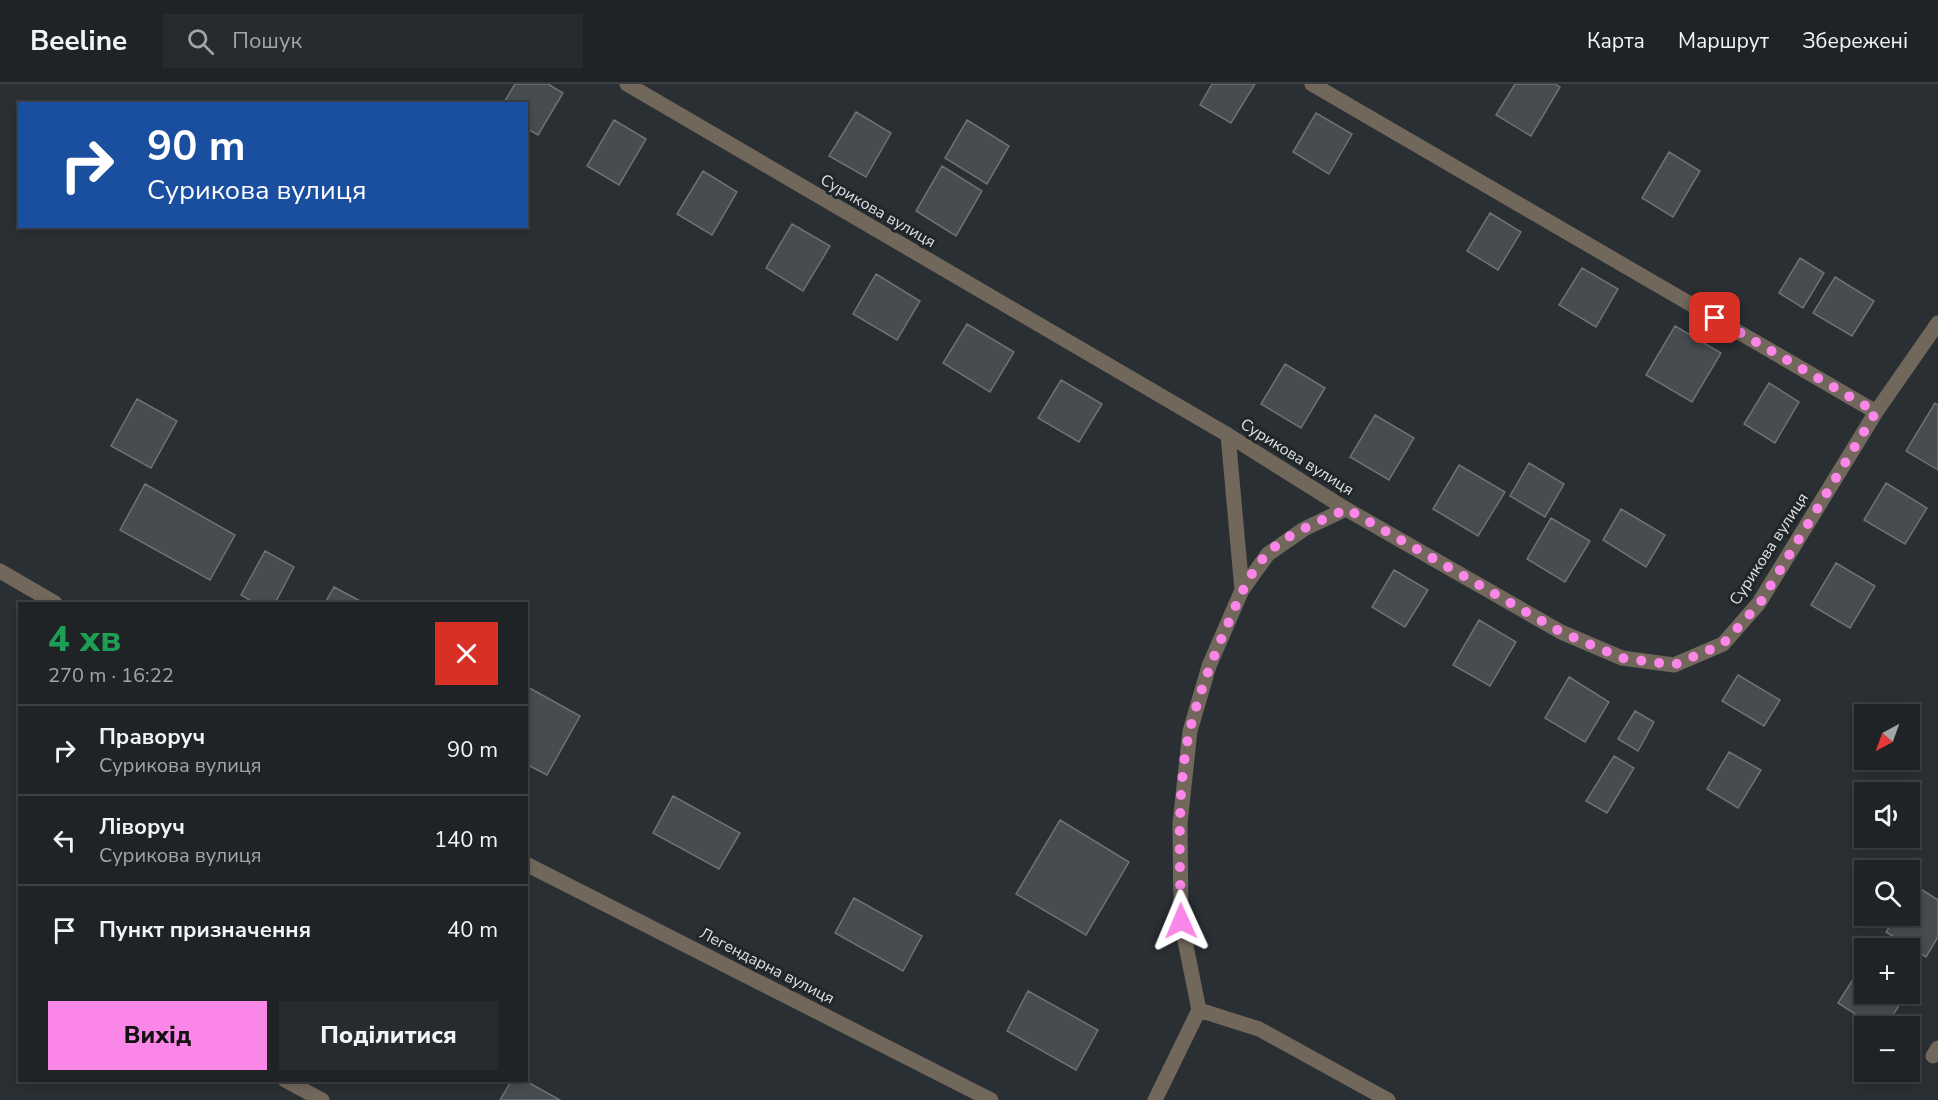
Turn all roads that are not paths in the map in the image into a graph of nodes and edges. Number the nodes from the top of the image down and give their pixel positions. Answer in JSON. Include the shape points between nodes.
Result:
{"nodes":[{"id":1,"x":627,"y":84,"type":"edge"},
{"id":2,"x":1312,"y":84,"type":"edge"},
{"id":3,"x":1938,"y":322,"type":"edge"},
{"id":4,"x":1876,"y":412,"type":"junction"},
{"id":5,"x":1228,"y":435,"type":"junction"},
{"id":6,"x":1347,"y":509,"type":"junction"},
{"id":7,"x":0,"y":572,"type":"edge"},
{"id":8,"x":1242,"y":590,"type":"junction"},
{"id":9,"x":53,"y":602,"type":"edge"},
{"id":10,"x":528,"y":865,"type":"edge"},
{"id":11,"x":1199,"y":1010,"type":"junction"},
{"id":12,"x":289,"y":1082,"type":"edge"},
{"id":13,"x":322,"y":1100,"type":"edge"},
{"id":14,"x":991,"y":1100,"type":"edge"},
{"id":15,"x":1155,"y":1100,"type":"edge"},
{"id":16,"x":1388,"y":1100,"type":"edge"}],
"edges":[{"from":1,"to":5,"type":"street","name":"Сурикова вулиця"},
{"from":2,"to":4,"type":"street"},
{"from":3,"to":4,"type":"street","name":"Сурикова вулиця"},
{"from":4,"to":6,"type":"street","name":"Сурикова вулиця","via":[[1760,603],[1723,644],[1674,665],[1622,658],[1561,632]]},
{"from":5,"to":6,"type":"street","name":"Сурикова вулиця"},
{"from":5,"to":8,"type":"street"},
{"from":6,"to":8,"type":"street","via":[[1304,529],[1268,554]]},
{"from":7,"to":9,"type":"street"},
{"from":8,"to":11,"type":"street","via":[[1209,666],[1190,731],[1180,823],[1181,921]]},
{"from":10,"to":14,"type":"street","name":"Легендарна вулиця"},
{"from":11,"to":15,"type":"street"},
{"from":11,"to":16,"type":"street","via":[[1259,1029]]},
{"from":12,"to":13,"type":"street"}]}
